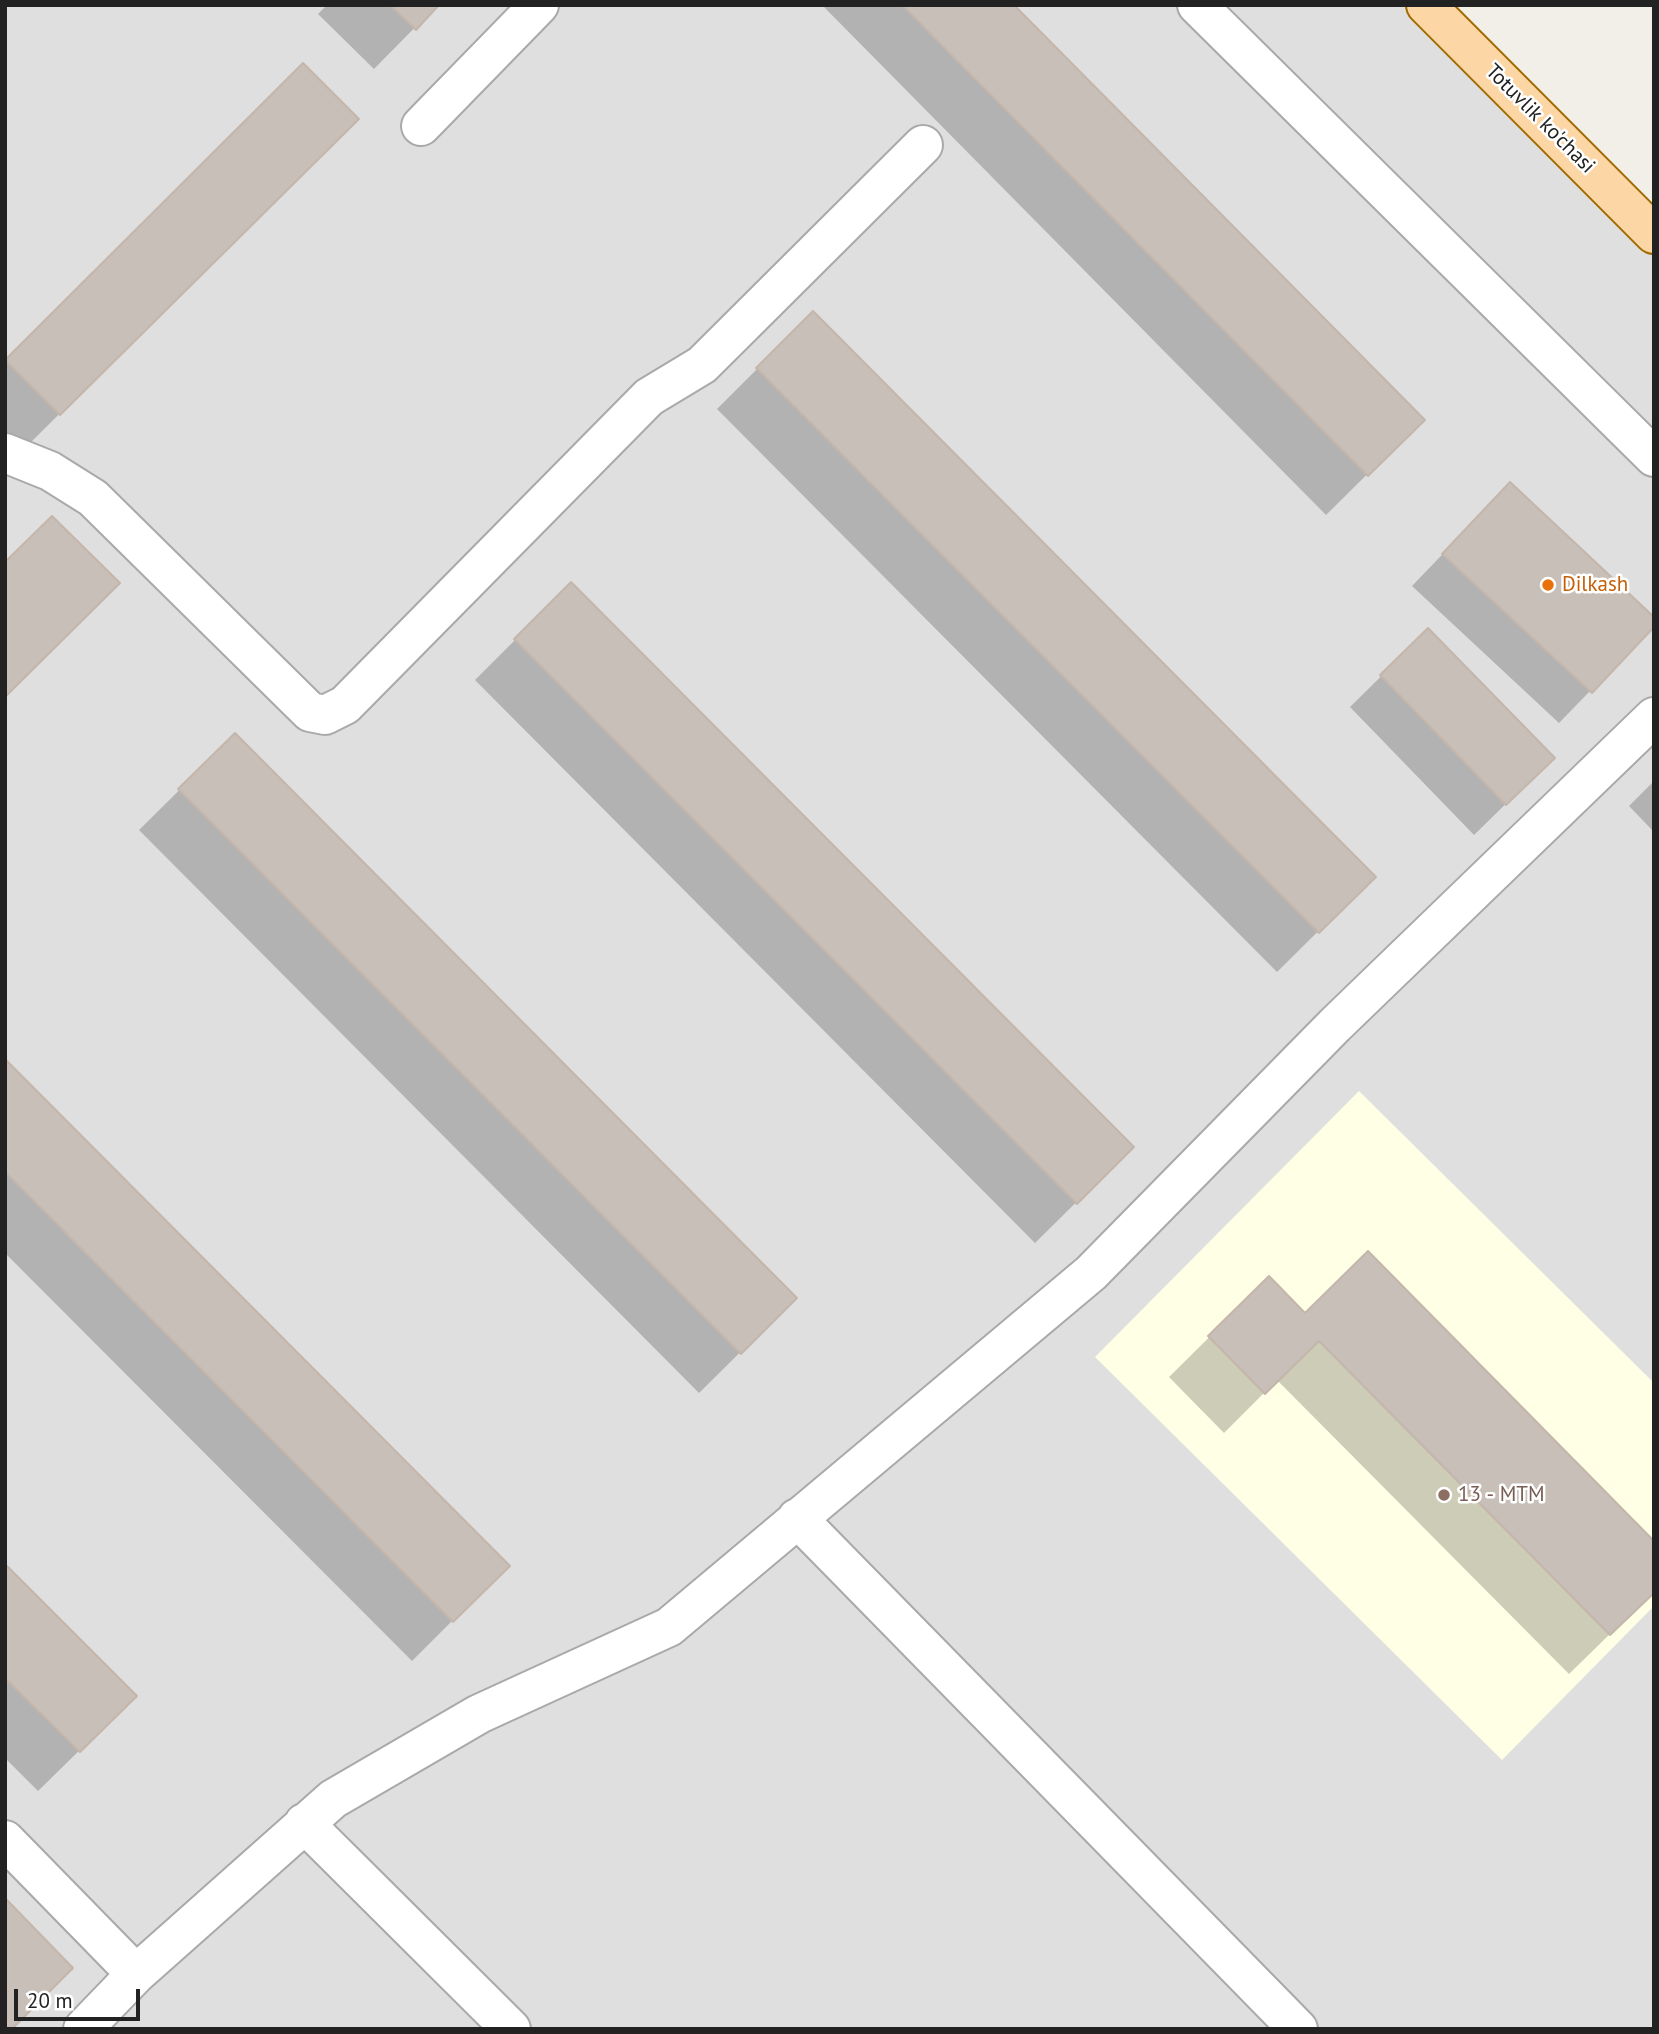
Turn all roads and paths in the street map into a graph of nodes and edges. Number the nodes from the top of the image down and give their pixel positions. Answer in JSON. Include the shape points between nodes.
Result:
{"nodes":[{"id":1,"x":540,"y":5,"type":"edge"},
{"id":2,"x":1197,"y":5,"type":"edge"},
{"id":3,"x":1426,"y":5,"type":"edge"},
{"id":4,"x":421,"y":126,"type":"dead end"},
{"id":5,"x":923,"y":145,"type":"dead end"},
{"id":6,"x":1654,"y":234,"type":"edge"},
{"id":7,"x":5,"y":453,"type":"edge"},
{"id":8,"x":1654,"y":457,"type":"edge"},
{"id":9,"x":1654,"y":718,"type":"edge"},
{"id":10,"x":797,"y":1518,"type":"junction"},
{"id":11,"x":304,"y":1823,"type":"junction"},
{"id":12,"x":5,"y":1840,"type":"edge"},
{"id":13,"x":136,"y":1974,"type":"junction"},
{"id":14,"x":83,"y":2029,"type":"edge"},
{"id":15,"x":511,"y":2029,"type":"edge"},
{"id":16,"x":1298,"y":2029,"type":"edge"}],
"edges":[{"from":1,"to":4,"type":"street"},
{"from":2,"to":8,"type":"street"},
{"from":3,"to":6,"type":"main road","name":"Totuvlik ko'chasi"},
{"from":5,"to":7,"type":"street","via":[[702,365],[649,397],[345,705],[325,715],[310,712],[93,499],[50,471]]},
{"from":9,"to":10,"type":"street","via":[[1335,1025],[1091,1273]]},
{"from":10,"to":11,"type":"street","via":[[669,1627],[479,1714],[333,1799]]},
{"from":10,"to":16,"type":"street"},
{"from":11,"to":13,"type":"street"},
{"from":11,"to":15,"type":"street"},
{"from":12,"to":13,"type":"street"},
{"from":13,"to":14,"type":"street"}]}
